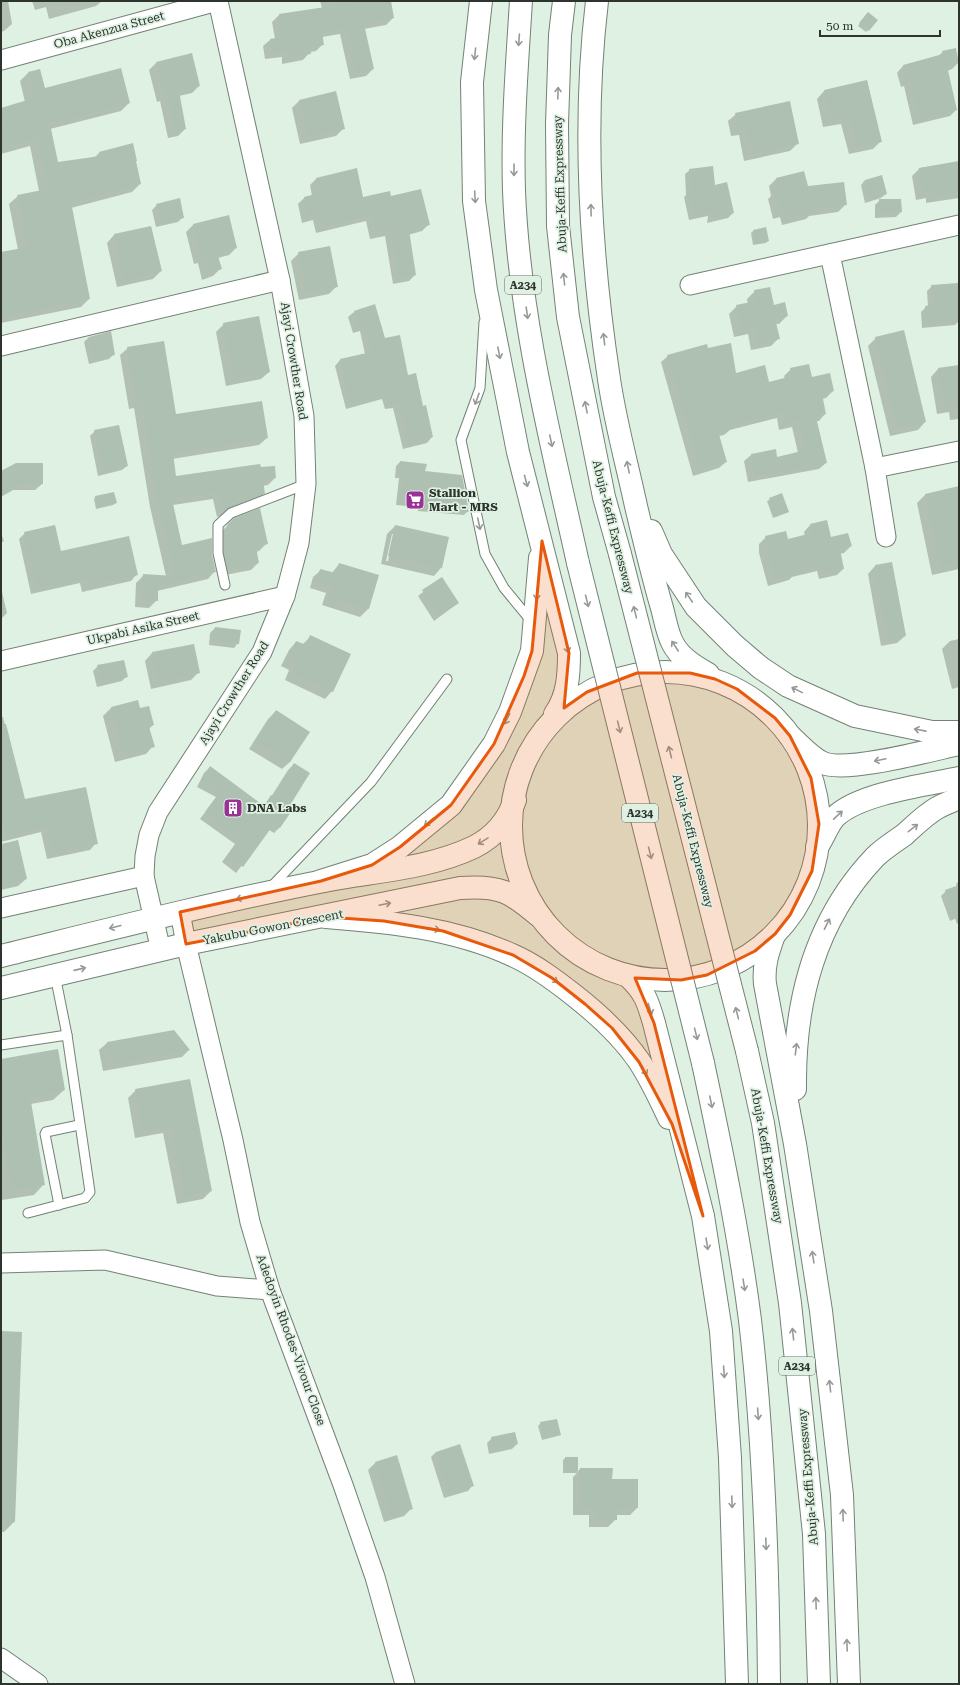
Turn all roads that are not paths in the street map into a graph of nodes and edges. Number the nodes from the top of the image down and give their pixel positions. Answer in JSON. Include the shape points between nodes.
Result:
{"nodes":[{"id":1,"x":218,"y":1,"type":"edge"},
{"id":2,"x":481,"y":1,"type":"edge"},
{"id":3,"x":521,"y":1,"type":"edge"},
{"id":4,"x":564,"y":1,"type":"edge"},
{"id":5,"x":597,"y":1,"type":"edge"},
{"id":6,"x":1,"y":60,"type":"edge"},
{"id":7,"x":959,"y":225,"type":"edge"},
{"id":8,"x":830,"y":254,"type":"junction"},
{"id":9,"x":280,"y":280,"type":"junction"},
{"id":10,"x":690,"y":285,"type":"dead end"},
{"id":11,"x":486,"y":290,"type":"junction"},
{"id":12,"x":1,"y":346,"type":"edge"},
{"id":13,"x":959,"y":451,"type":"edge"},
{"id":14,"x":875,"y":468,"type":"junction"},
{"id":15,"x":306,"y":484,"type":"junction"},
{"id":16,"x":633,"y":490,"type":"junction"},
{"id":17,"x":886,"y":537,"type":"dead end"},
{"id":18,"x":542,"y":541,"type":"junction"},
{"id":19,"x":225,"y":585,"type":"dead end"},
{"id":20,"x":285,"y":596,"type":"junction"},
{"id":21,"x":534,"y":625,"type":"junction"},
{"id":22,"x":1,"y":660,"type":"edge"},
{"id":23,"x":447,"y":679,"type":"dead end"},
{"id":24,"x":716,"y":679,"type":"junction"},
{"id":25,"x":546,"y":726,"type":"junction"},
{"id":26,"x":959,"y":732,"type":"edge"},
{"id":27,"x":790,"y":736,"type":"junction"},
{"id":28,"x":959,"y":744,"type":"edge"},
{"id":29,"x":959,"y":778,"type":"edge"},
{"id":30,"x":959,"y":798,"type":"edge"},
{"id":31,"x":515,"y":800,"type":"junction"},
{"id":32,"x":817,"y":847,"type":"junction"},
{"id":33,"x":144,"y":876,"type":"junction"},
{"id":34,"x":321,"y":881,"type":"junction"},
{"id":35,"x":265,"y":893,"type":"junction"},
{"id":36,"x":1,"y":908,"type":"edge"},
{"id":37,"x":180,"y":912,"type":"junction"},
{"id":38,"x":539,"y":916,"type":"junction"},
{"id":39,"x":326,"y":917,"type":"junction"},
{"id":40,"x":154,"y":918,"type":"junction"},
{"id":41,"x":774,"y":934,"type":"junction"},
{"id":42,"x":186,"y":944,"type":"junction"},
{"id":43,"x":161,"y":951,"type":"junction"},
{"id":44,"x":1,"y":956,"type":"edge"},
{"id":45,"x":55,"y":975,"type":"junction"},
{"id":46,"x":629,"y":977,"type":"junction"},
{"id":47,"x":1,"y":988,"type":"edge"},
{"id":48,"x":67,"y":1035,"type":"junction"},
{"id":49,"x":1,"y":1045,"type":"edge"},
{"id":50,"x":79,"y":1125,"type":"junction"},
{"id":51,"x":795,"y":1144,"type":"junction"},
{"id":52,"x":59,"y":1205,"type":"junction"},
{"id":53,"x":28,"y":1213,"type":"dead end"},
{"id":54,"x":703,"y":1216,"type":"junction"},
{"id":55,"x":1,"y":1263,"type":"edge"},
{"id":56,"x":270,"y":1290,"type":"junction"},
{"id":57,"x":1,"y":1658,"type":"edge"},
{"id":58,"x":38,"y":1684,"type":"edge"},
{"id":59,"x":405,"y":1684,"type":"edge"},
{"id":60,"x":737,"y":1684,"type":"edge"},
{"id":61,"x":769,"y":1684,"type":"edge"},
{"id":62,"x":819,"y":1684,"type":"edge"},
{"id":63,"x":848,"y":1684,"type":"edge"}],
"edges":[{"from":1,"to":6,"type":"street","name":"Oba Akenzua Street"},
{"from":1,"to":9,"type":"street","name":"Ajayi Crowther Road"},
{"from":2,"to":11,"type":"main road","one_way":true,"via":[[472,90],[474,201]]},
{"from":3,"to":61,"type":"main road","number":"A234","one_way":true,"bridge":true,"via":[[514,111],[514,192],[522,277],[534,358],[578,563],[703,1063],[738,1243],[750,1320],[761,1458]]},
{"from":62,"to":4,"type":"main road","name":"Abuja-Keffi Expressway","number":"A234","one_way":true,"bridge":true,"via":[[814,1534],[790,1303],[763,1123],[747,1051],[604,497],[568,317],[558,226],[557,124],[560,35]]},
{"from":16,"to":5,"type":"main road","one_way":true,"via":[[609,381],[594,264],[589,132]]},
{"from":7,"to":8,"type":"street"},
{"from":8,"to":10,"type":"street"},
{"from":8,"to":14,"type":"street"},
{"from":9,"to":12,"type":"street"},
{"from":9,"to":15,"type":"street","name":"Ajayi Crowther Road","via":[[304,416]]},
{"from":11,"to":18,"type":"main road","one_way":true,"via":[[518,452]]},
{"from":11,"to":21,"type":"lane","one_way":true,"via":[[480,388],[462,440],[485,554],[504,588]]},
{"from":13,"to":14,"type":"street"},
{"from":14,"to":17,"type":"street"},
{"from":15,"to":19,"type":"lane","via":[[231,513],[218,525],[218,553]]},
{"from":15,"to":20,"type":"street","name":"Ajayi Crowther Road","via":[[299,543]]},
{"from":24,"to":16,"type":"main road","one_way":true,"via":[[690,663],[672,642],[650,568]]},
{"from":26,"to":16,"type":"main road","one_way":true,"via":[[932,732],[854,716],[788,686],[762,668],[735,646],[696,606],[661,554]]},
{"from":18,"to":21,"type":"main road","one_way":true},
{"from":18,"to":25,"type":"main road","one_way":true,"via":[[569,653],[566,690],[559,708]]},
{"from":20,"to":22,"type":"street","name":"Ukpabi Asika Street"},
{"from":20,"to":33,"type":"street","name":"Ajayi Crowther Road","via":[[262,652],[158,812],[149,835]]},
{"from":21,"to":34,"type":"main road","one_way":true,"via":[[532,651],[510,712],[494,744],[451,805],[372,865]]},
{"from":23,"to":35,"type":"lane","via":[[371,782]]},
{"from":24,"to":25,"type":"main road","via":[[690,673],[663,671],[611,680],[565,707]]},
{"from":24,"to":27,"type":"main road","via":[[757,702]]},
{"from":25,"to":31,"type":"main road","via":[[526,763]]},
{"from":28,"to":27,"type":"main road","one_way":true,"via":[[871,762],[833,766],[822,763]]},
{"from":27,"to":32,"type":"main road","via":[[811,778],[818,816]]},
{"from":32,"to":29,"type":"main road","one_way":true,"via":[[835,817],[849,806],[873,797]]},
{"from":51,"to":30,"type":"main road","one_way":true,"via":[[794,1060],[800,1010],[808,974],[828,921],[858,876],[876,856],[936,809]]},
{"from":31,"to":34,"type":"main road","one_way":true,"via":[[499,828],[474,847],[449,857],[411,866]]},
{"from":31,"to":38,"type":"main road","via":[[510,825],[516,866],[522,885]]},
{"from":32,"to":41,"type":"main road","via":[[812,871],[803,894]]},
{"from":33,"to":36,"type":"street"},
{"from":33,"to":40,"type":"street","name":"Ajayi Crowther Road"},
{"from":34,"to":35,"type":"main road"},
{"from":35,"to":37,"type":"main road","one_way":true},
{"from":37,"to":40,"type":"main road"},
{"from":37,"to":42,"type":"street","name":"Adedoyin Rhodes-Vivour Close"},
{"from":39,"to":38,"type":"main road","name":"Yakubu Gowon Crescent","one_way":true,"via":[[478,886],[496,888],[511,894]]},
{"from":38,"to":46,"type":"main road","via":[[560,940],[581,956]]},
{"from":39,"to":42,"type":"main road","name":"Yakubu Gowon Crescent"},
{"from":39,"to":54,"type":"main road","one_way":true,"via":[[384,921],[443,931],[475,940],[513,955],[552,978],[585,1004],[612,1028],[643,1068],[672,1124]]},
{"from":40,"to":43,"type":"street","name":"Ajayi Crowther Road"},
{"from":40,"to":44,"type":"main road","one_way":true},
{"from":41,"to":46,"type":"main road","via":[[749,955],[707,975],[681,980]]},
{"from":41,"to":51,"type":"main road","via":[[765,959],[765,984]]},
{"from":42,"to":43,"type":"main road","name":"Yakubu Gowon Crescent"},
{"from":42,"to":56,"type":"street","name":"Adedoyin Rhodes-Vivour Close","via":[[250,1222]]},
{"from":45,"to":43,"type":"main road","name":"Yakubu Gowon Crescent","one_way":true},
{"from":45,"to":47,"type":"main road","name":"Yakubu Gowon Crescent"},
{"from":45,"to":48,"type":"lane"},
{"from":46,"to":54,"type":"main road","one_way":true,"via":[[640,987],[654,1023]]},
{"from":48,"to":49,"type":"lane"},
{"from":48,"to":50,"type":"lane"},
{"from":50,"to":52,"type":"lane","via":[[90,1192],[85,1198]]},
{"from":50,"to":52,"type":"lane","via":[[45,1134]]},
{"from":63,"to":51,"type":"main road","one_way":true,"via":[[842,1495],[821,1311]]},
{"from":52,"to":53,"type":"lane"},
{"from":54,"to":60,"type":"main road","one_way":true,"via":[[721,1331],[730,1458]]},
{"from":55,"to":56,"type":"street","via":[[105,1260],[217,1286]]},
{"from":56,"to":59,"type":"street","name":"Adedoyin Rhodes-Vivour Close","via":[[307,1384],[372,1570]]},
{"from":57,"to":58,"type":"street"}]}
